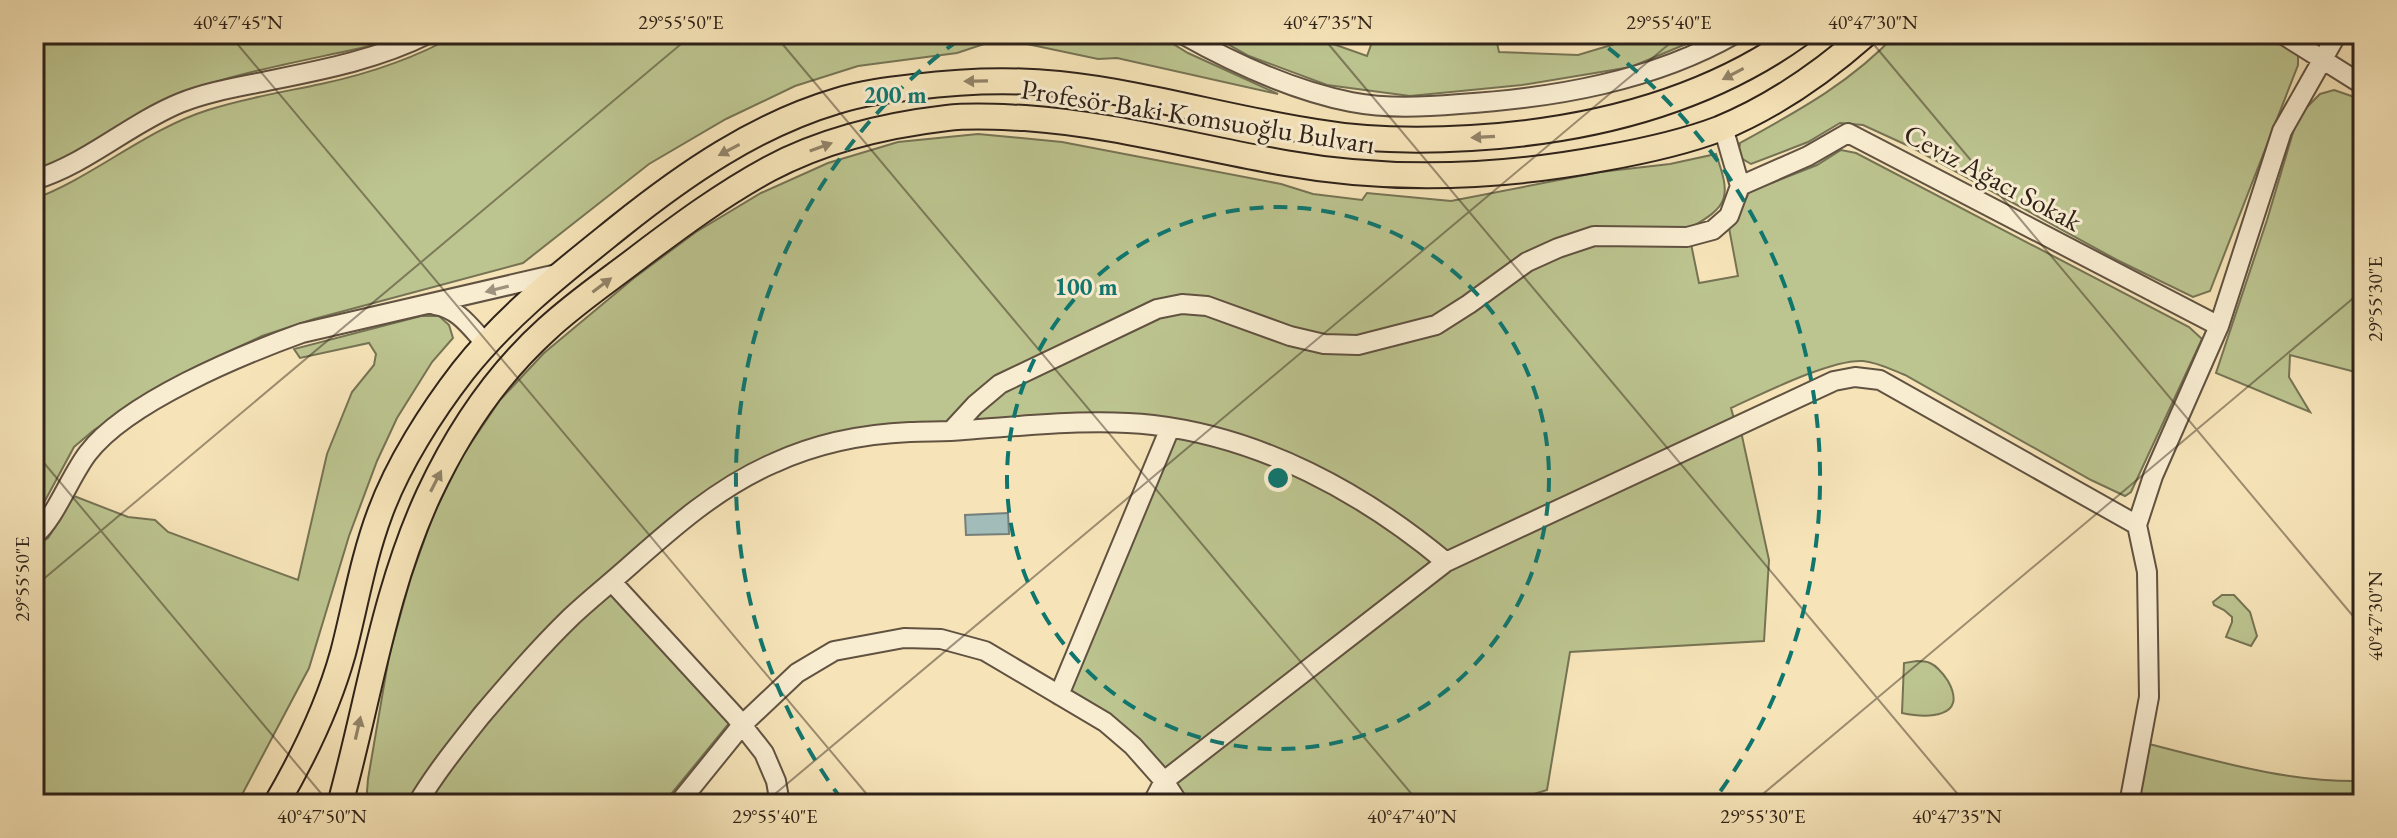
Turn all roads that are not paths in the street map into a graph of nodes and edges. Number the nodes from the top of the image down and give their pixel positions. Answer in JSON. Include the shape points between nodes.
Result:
{"nodes":[{"id":1,"x":428,"y":34,"type":"edge"},
{"id":2,"x":1182,"y":34,"type":"edge"},
{"id":3,"x":1735,"y":34,"type":"edge"},
{"id":4,"x":1800,"y":34,"type":"edge"},
{"id":5,"x":1866,"y":34,"type":"edge"},
{"id":6,"x":2282,"y":34,"type":"edge"},
{"id":7,"x":2329,"y":37,"type":"edge"},
{"id":8,"x":2322,"y":58,"type":"junction"},
{"id":9,"x":2363,"y":85,"type":"edge"},
{"id":10,"x":1723,"y":127,"type":"junction"},
{"id":11,"x":34,"y":180,"type":"edge"},
{"id":12,"x":1740,"y":186,"type":"junction"},
{"id":13,"x":562,"y":273,"type":"junction"},
{"id":14,"x":432,"y":304,"type":"junction"},
{"id":15,"x":2219,"y":326,"type":"junction"},
{"id":16,"x":486,"y":344,"type":"junction"},
{"id":17,"x":1170,"y":428,"type":"junction"},
{"id":18,"x":951,"y":431,"type":"junction"},
{"id":19,"x":2137,"y":525,"type":"junction"},
{"id":20,"x":34,"y":536,"type":"edge"},
{"id":21,"x":1446,"y":562,"type":"junction"},
{"id":22,"x":612,"y":582,"type":"junction"},
{"id":23,"x":1059,"y":695,"type":"junction"},
{"id":24,"x":742,"y":725,"type":"junction"},
{"id":25,"x":1164,"y":781,"type":"junction"},
{"id":26,"x":276,"y":804,"type":"edge"},
{"id":27,"x":340,"y":804,"type":"edge"},
{"id":28,"x":417,"y":804,"type":"edge"},
{"id":29,"x":678,"y":804,"type":"edge"},
{"id":30,"x":780,"y":804,"type":"edge"},
{"id":31,"x":1152,"y":804,"type":"edge"},
{"id":32,"x":1179,"y":804,"type":"edge"},
{"id":33,"x":2129,"y":804,"type":"edge"}],
"edges":[{"from":1,"to":11,"type":"street","via":[[359,61],[181,103]]},
{"from":2,"to":3,"type":"street","via":[[1289,86],[1354,102],[1419,107],[1503,101],[1627,78]]},
{"from":4,"to":13,"type":"main road","name":"Profesör Baki Komsuoğlu Bulvarı","one_way":true,"via":[[1725,78],[1643,111],[1585,125],[1482,137],[1359,138],[1058,84],[954,82],[882,91],[834,102],[717,156]]},
{"from":5,"to":10,"type":"main road","name":"Profesör Baki Komsuoğlu Bulvarı","via":[[1831,65]]},
{"from":6,"to":8,"type":"street"},
{"from":7,"to":8,"type":"street"},
{"from":8,"to":9,"type":"street"},
{"from":8,"to":15,"type":"street","via":[[2282,131]]},
{"from":10,"to":12,"type":"street"},
{"from":27,"to":10,"type":"main road","name":"Profesör Baki Komsuoğlu Bulvarı","one_way":true,"via":[[400,563],[428,495],[474,414],[519,357],[572,308],[688,220],[771,168],[833,142],[951,118],[1088,124],[1340,172],[1420,177],[1581,163]]},
{"from":12,"to":15,"type":"street","name":"Ceviz Ağacı Sokak","via":[[1848,133]]},
{"from":12,"to":18,"type":"street","via":[[1729,216],[1713,230],[1687,237],[1594,236],[1527,262],[1436,325],[1358,345],[1301,339],[1207,306],[1157,309],[1000,384]]},
{"from":13,"to":14,"type":"street","one_way":true},
{"from":13,"to":16,"type":"main road","name":"Profesör Baki Komsuoğlu Bulvarı"},
{"from":14,"to":16,"type":"street","via":[[456,312]]},
{"from":14,"to":20,"type":"street","via":[[302,333],[171,391],[130,415],[95,445]]},
{"from":15,"to":19,"type":"street"},
{"from":16,"to":26,"type":"main road","name":"Profesör Baki Komsuoğlu Bulvarı","via":[[432,417],[386,499],[333,683],[314,733]]},
{"from":17,"to":18,"type":"street","via":[[1074,423]]},
{"from":17,"to":21,"type":"street","via":[[1229,439],[1277,457],[1363,501]]},
{"from":17,"to":23,"type":"street"},
{"from":18,"to":22,"type":"street","via":[[856,438],[772,463],[697,510]]},
{"from":19,"to":21,"type":"street","via":[[1880,380],[1855,377],[1834,381]]},
{"from":19,"to":33,"type":"street","via":[[2147,572],[2149,697]]},
{"from":21,"to":25,"type":"street"},
{"from":22,"to":24,"type":"street"},
{"from":22,"to":28,"type":"street","via":[[520,669],[444,760]]},
{"from":23,"to":24,"type":"street","via":[[985,651],[941,639],[904,638],[834,651],[797,673]]},
{"from":23,"to":25,"type":"street","via":[[1105,722]]},
{"from":24,"to":29,"type":"street"},
{"from":24,"to":30,"type":"street","via":[[764,753]]},
{"from":25,"to":31,"type":"street"},
{"from":25,"to":32,"type":"street"}]}
